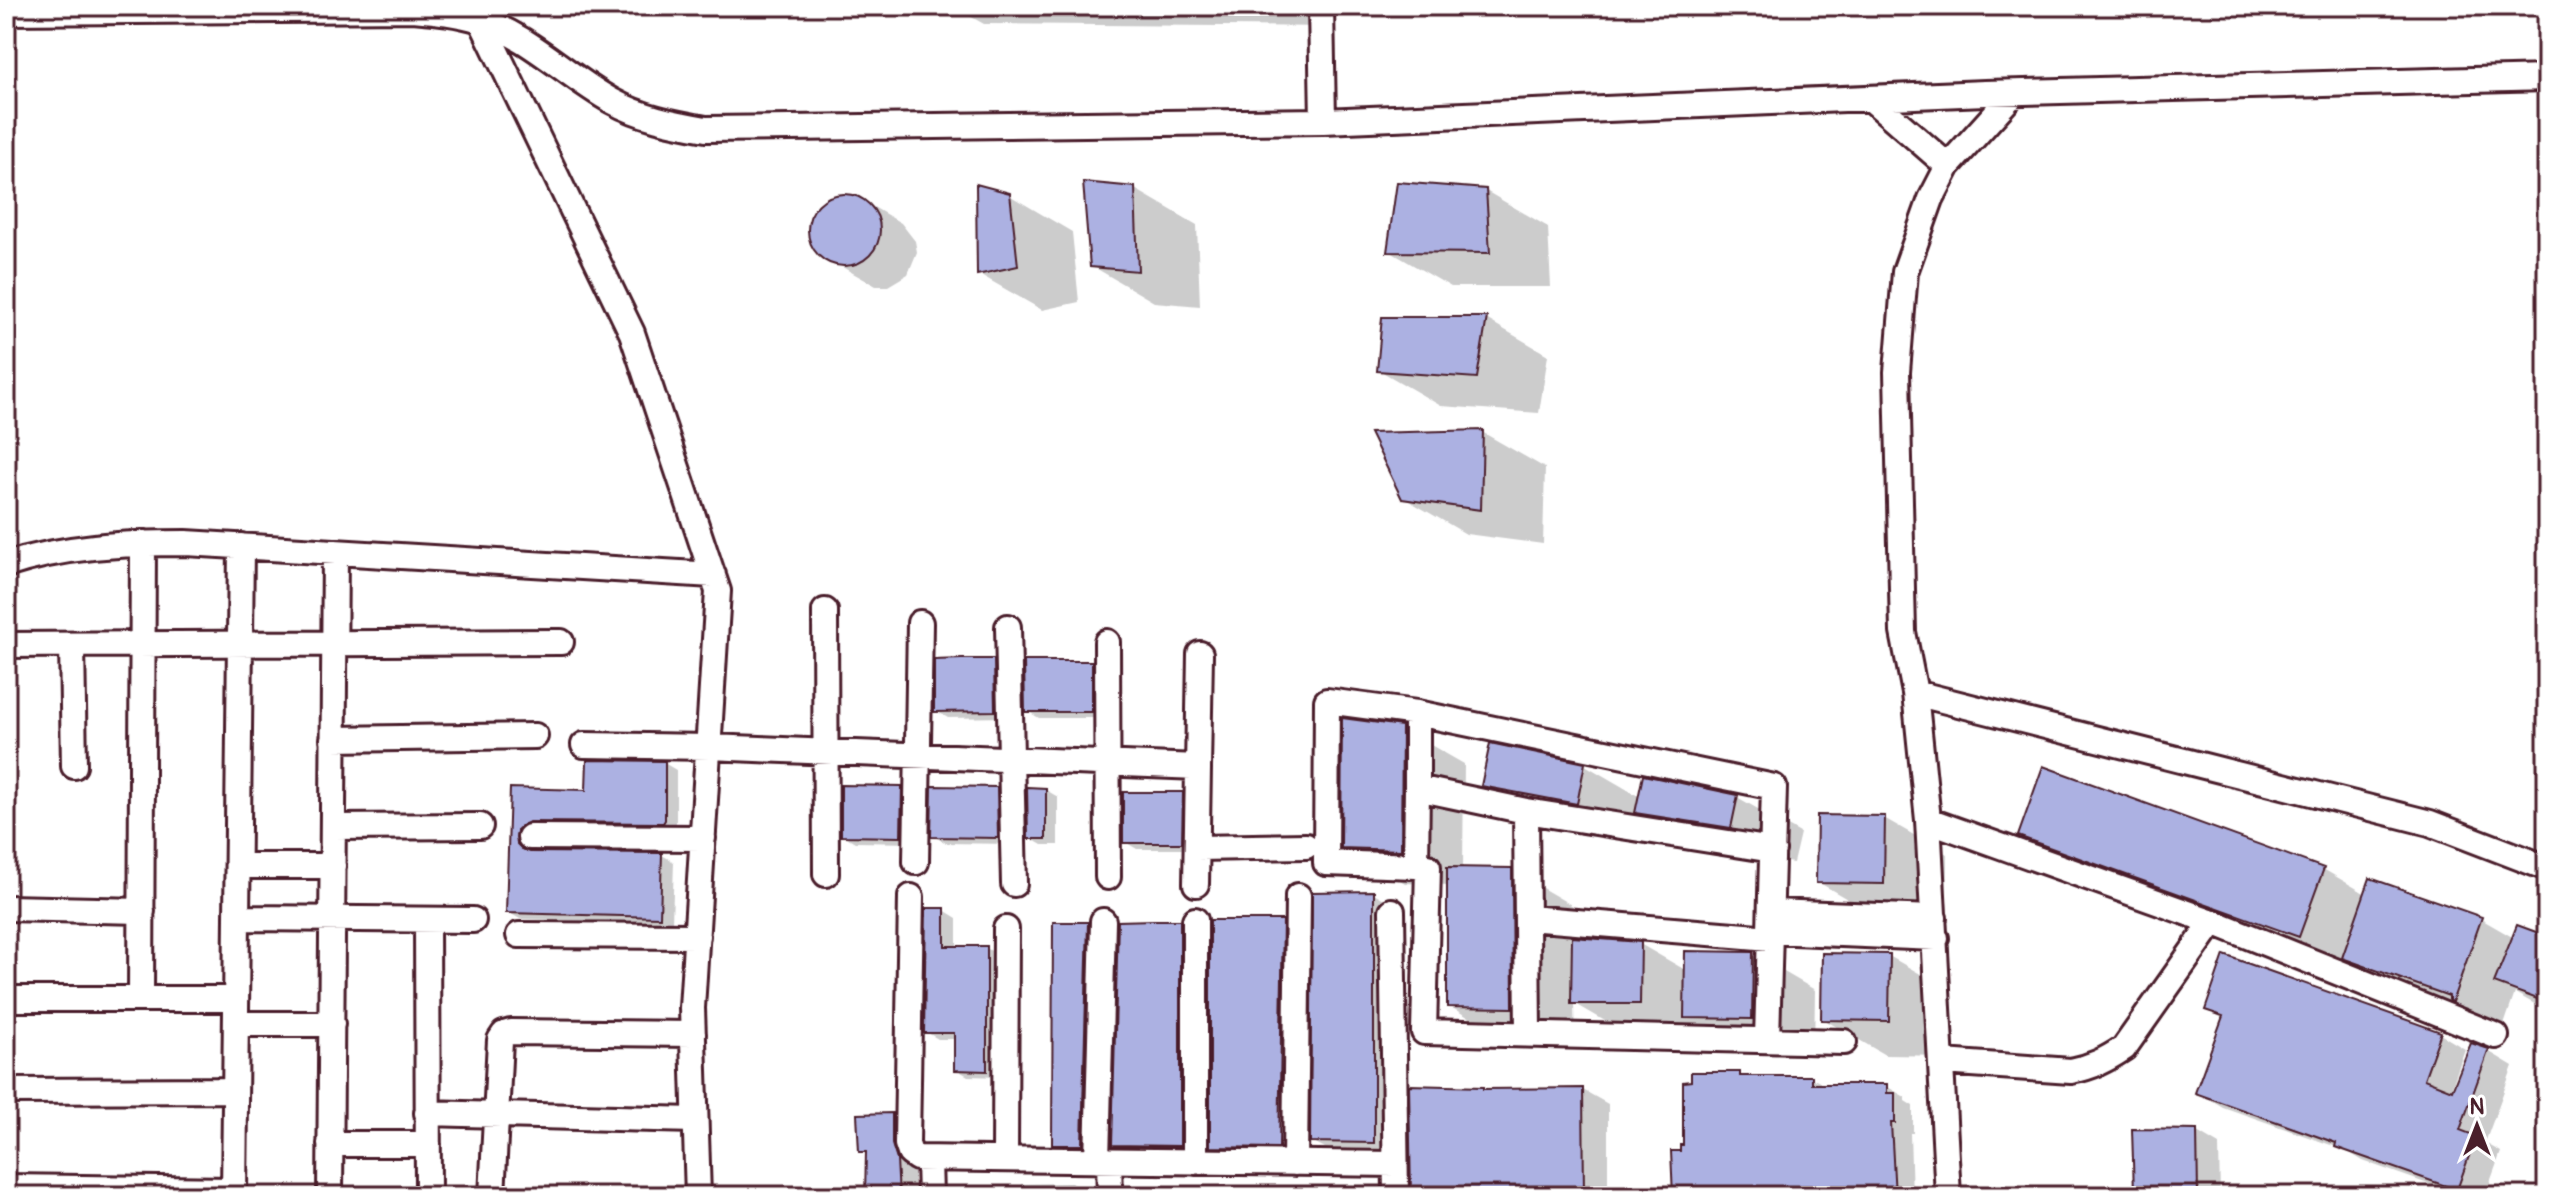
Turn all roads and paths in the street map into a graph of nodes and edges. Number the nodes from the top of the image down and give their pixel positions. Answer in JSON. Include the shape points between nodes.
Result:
{"nodes":[{"id":1,"x":1321,"y":6,"type":"edge"},
{"id":2,"x":6,"y":12,"type":"edge"},
{"id":3,"x":478,"y":13,"type":"edge"},
{"id":4,"x":2547,"y":78,"type":"edge"},
{"id":5,"x":2014,"y":93,"type":"junction"},
{"id":6,"x":1870,"y":98,"type":"junction"},
{"id":7,"x":1323,"y":121,"type":"junction"},
{"id":8,"x":1948,"y":166,"type":"junction"},
{"id":9,"x":143,"y":543,"type":"junction"},
{"id":10,"x":241,"y":546,"type":"junction"},
{"id":11,"x":335,"y":552,"type":"junction"},
{"id":12,"x":6,"y":565,"type":"edge"},
{"id":13,"x":713,"y":575,"type":"junction"},
{"id":14,"x":825,"y":611,"type":"dead end"},
{"id":15,"x":920,"y":623,"type":"dead end"},
{"id":16,"x":1008,"y":627,"type":"dead end"},
{"id":17,"x":334,"y":642,"type":"junction"},
{"id":18,"x":561,"y":642,"type":"dead end"},
{"id":19,"x":1107,"y":642,"type":"dead end"},
{"id":20,"x":240,"y":643,"type":"junction"},
{"id":21,"x":144,"y":644,"type":"junction"},
{"id":22,"x":6,"y":645,"type":"edge"},
{"id":23,"x":72,"y":645,"type":"junction"},
{"id":24,"x":1200,"y":654,"type":"dead end"},
{"id":25,"x":1915,"y":693,"type":"junction"},
{"id":26,"x":1417,"y":713,"type":"junction"},
{"id":27,"x":535,"y":736,"type":"dead end"},
{"id":28,"x":333,"y":739,"type":"junction"},
{"id":29,"x":584,"y":745,"type":"dead end"},
{"id":30,"x":709,"y":747,"type":"junction"},
{"id":31,"x":825,"y":752,"type":"junction"},
{"id":32,"x":916,"y":757,"type":"junction"},
{"id":33,"x":1011,"y":760,"type":"junction"},
{"id":34,"x":1108,"y":763,"type":"junction"},
{"id":35,"x":74,"y":766,"type":"dead end"},
{"id":36,"x":1198,"y":767,"type":"junction"},
{"id":37,"x":1417,"y":788,"type":"junction"},
{"id":38,"x":1526,"y":811,"type":"junction"},
{"id":39,"x":1928,"y":820,"type":"junction"},
{"id":40,"x":480,"y":826,"type":"dead end"},
{"id":41,"x":333,"y":827,"type":"junction"},
{"id":42,"x":530,"y":837,"type":"dead end"},
{"id":43,"x":703,"y":838,"type":"junction"},
{"id":44,"x":1306,"y":846,"type":"dead end"},
{"id":45,"x":1197,"y":848,"type":"junction"},
{"id":46,"x":1773,"y":850,"type":"junction"},
{"id":47,"x":916,"y":862,"type":"dead end"},
{"id":48,"x":238,"y":866,"type":"junction"},
{"id":49,"x":333,"y":866,"type":"junction"},
{"id":50,"x":1416,"y":866,"type":"junction"},
{"id":51,"x":2547,"y":868,"type":"edge"},
{"id":52,"x":826,"y":874,"type":"dead end"},
{"id":53,"x":1108,"y":877,"type":"dead end"},
{"id":54,"x":1014,"y":884,"type":"dead end"},
{"id":55,"x":1196,"y":884,"type":"dead end"},
{"id":56,"x":1298,"y":896,"type":"dead end"},
{"id":57,"x":911,"y":897,"type":"dead end"},
{"id":58,"x":6,"y":908,"type":"edge"},
{"id":59,"x":142,"y":911,"type":"junction"},
{"id":60,"x":1392,"y":911,"type":"dead end"},
{"id":61,"x":237,"y":918,"type":"junction"},
{"id":62,"x":1528,"y":918,"type":"junction"},
{"id":63,"x":332,"y":919,"type":"junction"},
{"id":64,"x":427,"y":920,"type":"junction"},
{"id":65,"x":473,"y":920,"type":"dead end"},
{"id":66,"x":1195,"y":920,"type":"dead end"},
{"id":67,"x":1103,"y":921,"type":"dead end"},
{"id":68,"x":2213,"y":922,"type":"junction"},
{"id":69,"x":1770,"y":927,"type":"junction"},
{"id":70,"x":1935,"y":928,"type":"junction"},
{"id":71,"x":1006,"y":929,"type":"dead end"},
{"id":72,"x":519,"y":935,"type":"dead end"},
{"id":73,"x":697,"y":936,"type":"junction"},
{"id":74,"x":6,"y":999,"type":"edge"},
{"id":75,"x":141,"y":999,"type":"junction"},
{"id":76,"x":236,"y":999,"type":"junction"},
{"id":77,"x":236,"y":1024,"type":"junction"},
{"id":78,"x":332,"y":1024,"type":"junction"},
{"id":79,"x":693,"y":1034,"type":"junction"},
{"id":80,"x":1528,"y":1034,"type":"junction"},
{"id":81,"x":2496,"y":1036,"type":"dead end"},
{"id":82,"x":1767,"y":1039,"type":"junction"},
{"id":83,"x":1844,"y":1042,"type":"dead end"},
{"id":84,"x":1943,"y":1062,"type":"junction"},
{"id":85,"x":235,"y":1090,"type":"junction"},
{"id":86,"x":6,"y":1091,"type":"edge"},
{"id":87,"x":427,"y":1113,"type":"junction"},
{"id":88,"x":495,"y":1115,"type":"junction"},
{"id":89,"x":695,"y":1120,"type":"junction"},
{"id":90,"x":330,"y":1144,"type":"junction"},
{"id":91,"x":428,"y":1144,"type":"junction"},
{"id":92,"x":1005,"y":1158,"type":"junction"},
{"id":93,"x":929,"y":1160,"type":"junction"},
{"id":94,"x":1103,"y":1161,"type":"junction"},
{"id":95,"x":1195,"y":1162,"type":"junction"},
{"id":96,"x":1295,"y":1163,"type":"junction"},
{"id":97,"x":1395,"y":1164,"type":"junction"},
{"id":98,"x":6,"y":1187,"type":"edge"},
{"id":99,"x":234,"y":1193,"type":"edge"},
{"id":100,"x":330,"y":1196,"type":"edge"},
{"id":101,"x":428,"y":1196,"type":"edge"},
{"id":102,"x":492,"y":1196,"type":"edge"},
{"id":103,"x":698,"y":1196,"type":"edge"},
{"id":104,"x":930,"y":1196,"type":"edge"},
{"id":105,"x":1110,"y":1196,"type":"edge"},
{"id":106,"x":1396,"y":1196,"type":"edge"},
{"id":107,"x":1948,"y":1196,"type":"edge"}],
"edges":[{"from":1,"to":7,"type":"street"},
{"from":2,"to":3,"type":"street"},
{"from":3,"to":7,"type":"street","via":[[612,101],[654,120],[706,129]]},
{"from":3,"to":13,"type":"street","via":[[632,333]]},
{"from":4,"to":5,"type":"street"},
{"from":5,"to":6,"type":"street"},
{"from":5,"to":8,"type":"street"},
{"from":6,"to":7,"type":"street"},
{"from":6,"to":8,"type":"street"},
{"from":8,"to":25,"type":"street","via":[[1905,272],[1897,372],[1903,632]]},
{"from":9,"to":10,"type":"street"},
{"from":9,"to":12,"type":"street","via":[[109,544]]},
{"from":9,"to":21,"type":"street"},
{"from":10,"to":11,"type":"street"},
{"from":10,"to":20,"type":"street"},
{"from":11,"to":13,"type":"street"},
{"from":11,"to":17,"type":"street"},
{"from":13,"to":30,"type":"street","via":[[718,591]]},
{"from":14,"to":31,"type":"street"},
{"from":15,"to":32,"type":"street"},
{"from":16,"to":33,"type":"street"},
{"from":17,"to":18,"type":"street"},
{"from":17,"to":20,"type":"street"},
{"from":17,"to":28,"type":"street"},
{"from":19,"to":34,"type":"street"},
{"from":20,"to":21,"type":"street"},
{"from":20,"to":48,"type":"street"},
{"from":21,"to":23,"type":"street"},
{"from":21,"to":59,"type":"street"},
{"from":22,"to":23,"type":"street"},
{"from":23,"to":35,"type":"street"},
{"from":24,"to":36,"type":"street"},
{"from":25,"to":39,"type":"street"},
{"from":25,"to":51,"type":"street","via":[[2430,823]]},
{"from":26,"to":37,"type":"street"},
{"from":26,"to":46,"type":"street","via":[[1774,787]]},
{"from":26,"to":50,"type":"street","via":[[1327,701],[1326,863]]},
{"from":27,"to":28,"type":"street"},
{"from":28,"to":41,"type":"street"},
{"from":29,"to":30,"type":"street"},
{"from":30,"to":31,"type":"street"},
{"from":30,"to":43,"type":"street"},
{"from":31,"to":32,"type":"street"},
{"from":31,"to":52,"type":"street"},
{"from":32,"to":33,"type":"street"},
{"from":32,"to":47,"type":"street"},
{"from":33,"to":34,"type":"street"},
{"from":33,"to":54,"type":"street"},
{"from":34,"to":36,"type":"street"},
{"from":34,"to":53,"type":"street"},
{"from":36,"to":45,"type":"street"},
{"from":37,"to":38,"type":"street"},
{"from":37,"to":50,"type":"street"},
{"from":38,"to":46,"type":"street"},
{"from":38,"to":62,"type":"street"},
{"from":39,"to":68,"type":"street"},
{"from":39,"to":70,"type":"street"},
{"from":40,"to":41,"type":"street"},
{"from":41,"to":49,"type":"street"},
{"from":42,"to":43,"type":"street"},
{"from":43,"to":73,"type":"street"},
{"from":44,"to":45,"type":"street"},
{"from":45,"to":55,"type":"street"},
{"from":46,"to":69,"type":"street"},
{"from":48,"to":49,"type":"street"},
{"from":48,"to":61,"type":"street"},
{"from":49,"to":63,"type":"street"},
{"from":50,"to":80,"type":"street","via":[[1428,867],[1424,1032]]},
{"from":56,"to":96,"type":"street"},
{"from":57,"to":93,"type":"street","via":[[907,1144],[910,1153]]},
{"from":58,"to":59,"type":"street"},
{"from":59,"to":75,"type":"street"},
{"from":60,"to":97,"type":"street"},
{"from":61,"to":63,"type":"street"},
{"from":61,"to":76,"type":"street"},
{"from":62,"to":69,"type":"street"},
{"from":62,"to":80,"type":"street"},
{"from":63,"to":64,"type":"street"},
{"from":63,"to":78,"type":"street"},
{"from":64,"to":65,"type":"street"},
{"from":64,"to":87,"type":"street"},
{"from":66,"to":95,"type":"street"},
{"from":67,"to":94,"type":"street"},
{"from":68,"to":81,"type":"street"},
{"from":68,"to":84,"type":"street","via":[[2124,1048],[2106,1060],[2071,1071]]},
{"from":69,"to":70,"type":"street"},
{"from":69,"to":82,"type":"street"},
{"from":70,"to":84,"type":"street"},
{"from":71,"to":92,"type":"street"},
{"from":72,"to":73,"type":"street"},
{"from":73,"to":79,"type":"street"},
{"from":74,"to":75,"type":"street"},
{"from":75,"to":76,"type":"street"},
{"from":76,"to":77,"type":"street"},
{"from":77,"to":78,"type":"street"},
{"from":77,"to":85,"type":"street"},
{"from":78,"to":90,"type":"street"},
{"from":79,"to":88,"type":"street","via":[[504,1034]]},
{"from":79,"to":89,"type":"street"},
{"from":80,"to":82,"type":"street"},
{"from":82,"to":83,"type":"street"},
{"from":84,"to":107,"type":"street"},
{"from":85,"to":86,"type":"street"},
{"from":85,"to":99,"type":"street"},
{"from":87,"to":88,"type":"street"},
{"from":87,"to":91,"type":"street"},
{"from":88,"to":89,"type":"street"},
{"from":88,"to":102,"type":"street"},
{"from":89,"to":103,"type":"street"},
{"from":90,"to":91,"type":"street"},
{"from":90,"to":100,"type":"street"},
{"from":91,"to":101,"type":"street"},
{"from":92,"to":93,"type":"street"},
{"from":92,"to":94,"type":"street"},
{"from":93,"to":104,"type":"street"},
{"from":94,"to":95,"type":"street"},
{"from":94,"to":105,"type":"street"},
{"from":95,"to":96,"type":"street"},
{"from":96,"to":97,"type":"street"},
{"from":97,"to":106,"type":"street"},
{"from":98,"to":99,"type":"street"}]}
